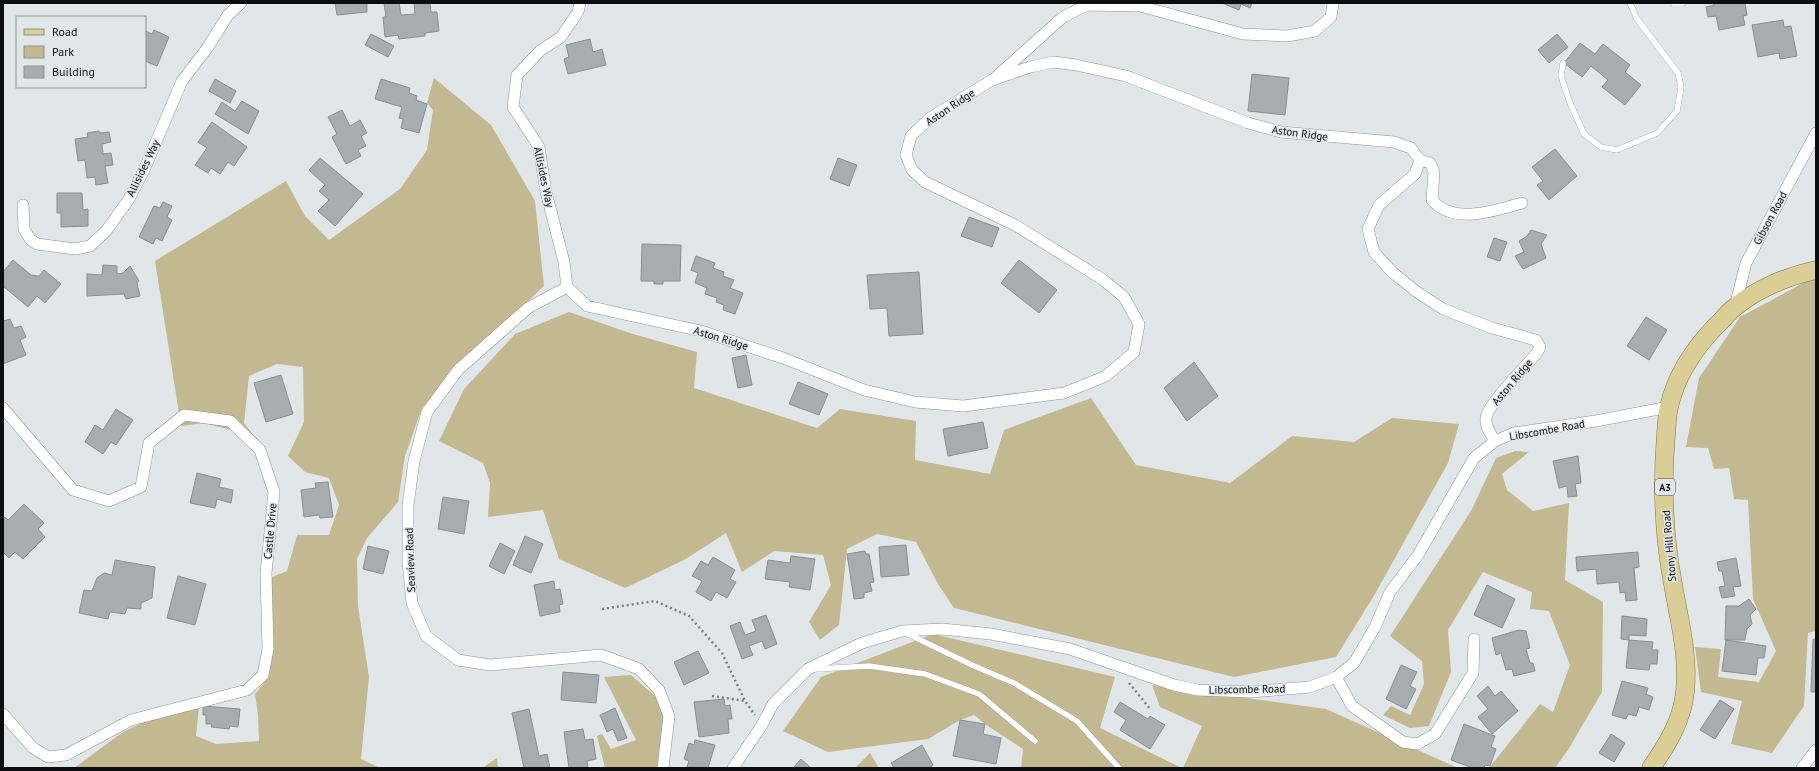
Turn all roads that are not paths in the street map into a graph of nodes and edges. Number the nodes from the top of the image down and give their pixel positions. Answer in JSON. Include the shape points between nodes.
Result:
{"nodes":[{"id":1,"x":241,"y":3,"type":"edge"},
{"id":2,"x":580,"y":3,"type":"edge"},
{"id":3,"x":1333,"y":3,"type":"edge"},
{"id":4,"x":1630,"y":3,"type":"edge"},
{"id":5,"x":1673,"y":3,"type":"edge"},
{"id":6,"x":1683,"y":3,"type":"edge"},
{"id":7,"x":1563,"y":62,"type":"dead end"},
{"id":8,"x":992,"y":80,"type":"junction"},
{"id":9,"x":1816,"y":133,"type":"edge"},
{"id":10,"x":1420,"y":160,"type":"junction"},
{"id":11,"x":1522,"y":203,"type":"dead end"},
{"id":12,"x":23,"y":205,"type":"dead end"},
{"id":13,"x":1816,"y":270,"type":"edge"},
{"id":14,"x":567,"y":287,"type":"junction"},
{"id":15,"x":1735,"y":307,"type":"junction"},
{"id":16,"x":1669,"y":407,"type":"junction"},
{"id":17,"x":3,"y":408,"type":"edge"},
{"id":18,"x":1495,"y":441,"type":"junction"},
{"id":19,"x":902,"y":631,"type":"junction"},
{"id":20,"x":1474,"y":639,"type":"dead end"},
{"id":21,"x":808,"y":669,"type":"junction"},
{"id":22,"x":1336,"y":677,"type":"junction"},
{"id":23,"x":3,"y":714,"type":"edge"},
{"id":24,"x":1035,"y":741,"type":"dead end"},
{"id":25,"x":1816,"y":750,"type":"edge"},
{"id":26,"x":663,"y":768,"type":"edge"},
{"id":27,"x":734,"y":768,"type":"edge"},
{"id":28,"x":1119,"y":768,"type":"edge"},
{"id":29,"x":1651,"y":768,"type":"edge"},
{"id":30,"x":1802,"y":768,"type":"edge"}],
"edges":[{"from":1,"to":12,"type":"street","name":"Allisides Way","via":[[228,15],[182,81],[129,199],[101,236],[90,246],[75,249],[37,244],[30,239],[24,229]]},
{"from":2,"to":14,"type":"street","name":"Allisides Way","via":[[578,12],[561,37],[540,51],[517,75],[513,107],[539,147]]},
{"from":3,"to":8,"type":"street","via":[[1331,17],[1315,31],[1287,36],[1244,34],[1140,6],[1087,5],[1063,17]]},
{"from":4,"to":7,"type":"lane","via":[[1637,19],[1678,73],[1681,87],[1677,112],[1658,133],[1617,150],[1601,147],[1584,134],[1570,103],[1561,76]]},
{"from":5,"to":6,"type":"lane"},
{"from":8,"to":10,"type":"street","name":"Aston Ridge","via":[[1054,62],[1076,65],[1126,76],[1248,123],[1281,132],[1394,142],[1411,148]]},
{"from":8,"to":14,"type":"street","name":"Aston Ridge","via":[[930,118],[911,136],[906,154],[912,170],[925,182],[1015,225],[1102,279],[1124,297],[1139,324],[1134,352],[1106,376],[1064,393],[963,406],[914,402],[864,390],[783,358],[701,331],[587,306]]},
{"from":9,"to":15,"type":"street","name":"Gibson Road","via":[[1746,263]]},
{"from":10,"to":11,"type":"street","via":[[1430,163],[1434,172],[1432,200],[1439,208],[1469,214],[1499,210]]},
{"from":10,"to":18,"type":"street","name":"Aston Ridge","via":[[1415,174],[1378,206],[1368,229],[1374,252],[1392,272],[1443,309],[1492,328],[1536,340],[1540,347],[1537,353],[1502,392],[1486,417],[1486,425]]},
{"from":13,"to":15,"type":"main road","name":"Stony Hill Road","number":"A3","via":[[1764,289]]},
{"from":14,"to":26,"type":"street","name":"Seaview Road","via":[[528,308],[458,370],[427,412],[414,461],[408,505],[408,562],[412,603],[426,636],[458,660],[490,665],[601,655],[639,669],[659,690],[669,716]]},
{"from":15,"to":16,"type":"main road","name":"Stony Hill Road","number":"A3","via":[[1697,346],[1680,376]]},
{"from":16,"to":18,"type":"street","name":"Libscombe Road","via":[[1514,433]]},
{"from":16,"to":29,"type":"main road","name":"Stony Hill Road","number":"A3","via":[[1664,459],[1666,516],[1672,582],[1686,659],[1685,693],[1680,719]]},
{"from":17,"to":23,"type":"street","name":"Castle Drive","via":[[73,490],[109,501],[141,487],[149,443],[184,415],[230,421],[260,450],[274,492],[266,573],[268,649],[263,675],[247,690],[131,720],[66,755],[48,757],[33,748]]},
{"from":18,"to":22,"type":"street","name":"Libscombe Road","via":[[1474,458],[1418,555],[1390,592],[1354,663]]},
{"from":19,"to":21,"type":"street","name":"Libscombe Road","via":[[862,643]]},
{"from":19,"to":22,"type":"street","name":"Libscombe Road","via":[[942,629],[1070,649],[1174,685],[1198,690],[1251,692],[1310,687]]},
{"from":19,"to":28,"type":"lane","via":[[1014,683],[1077,721]]},
{"from":20,"to":22,"type":"street","via":[[1473,673],[1435,734],[1417,744],[1403,742],[1352,706]]},
{"from":21,"to":24,"type":"lane","via":[[869,666],[925,674],[979,694]]},
{"from":21,"to":27,"type":"street","name":"Libscombe Road","via":[[773,704]]},
{"from":25,"to":30,"type":"street"}]}
